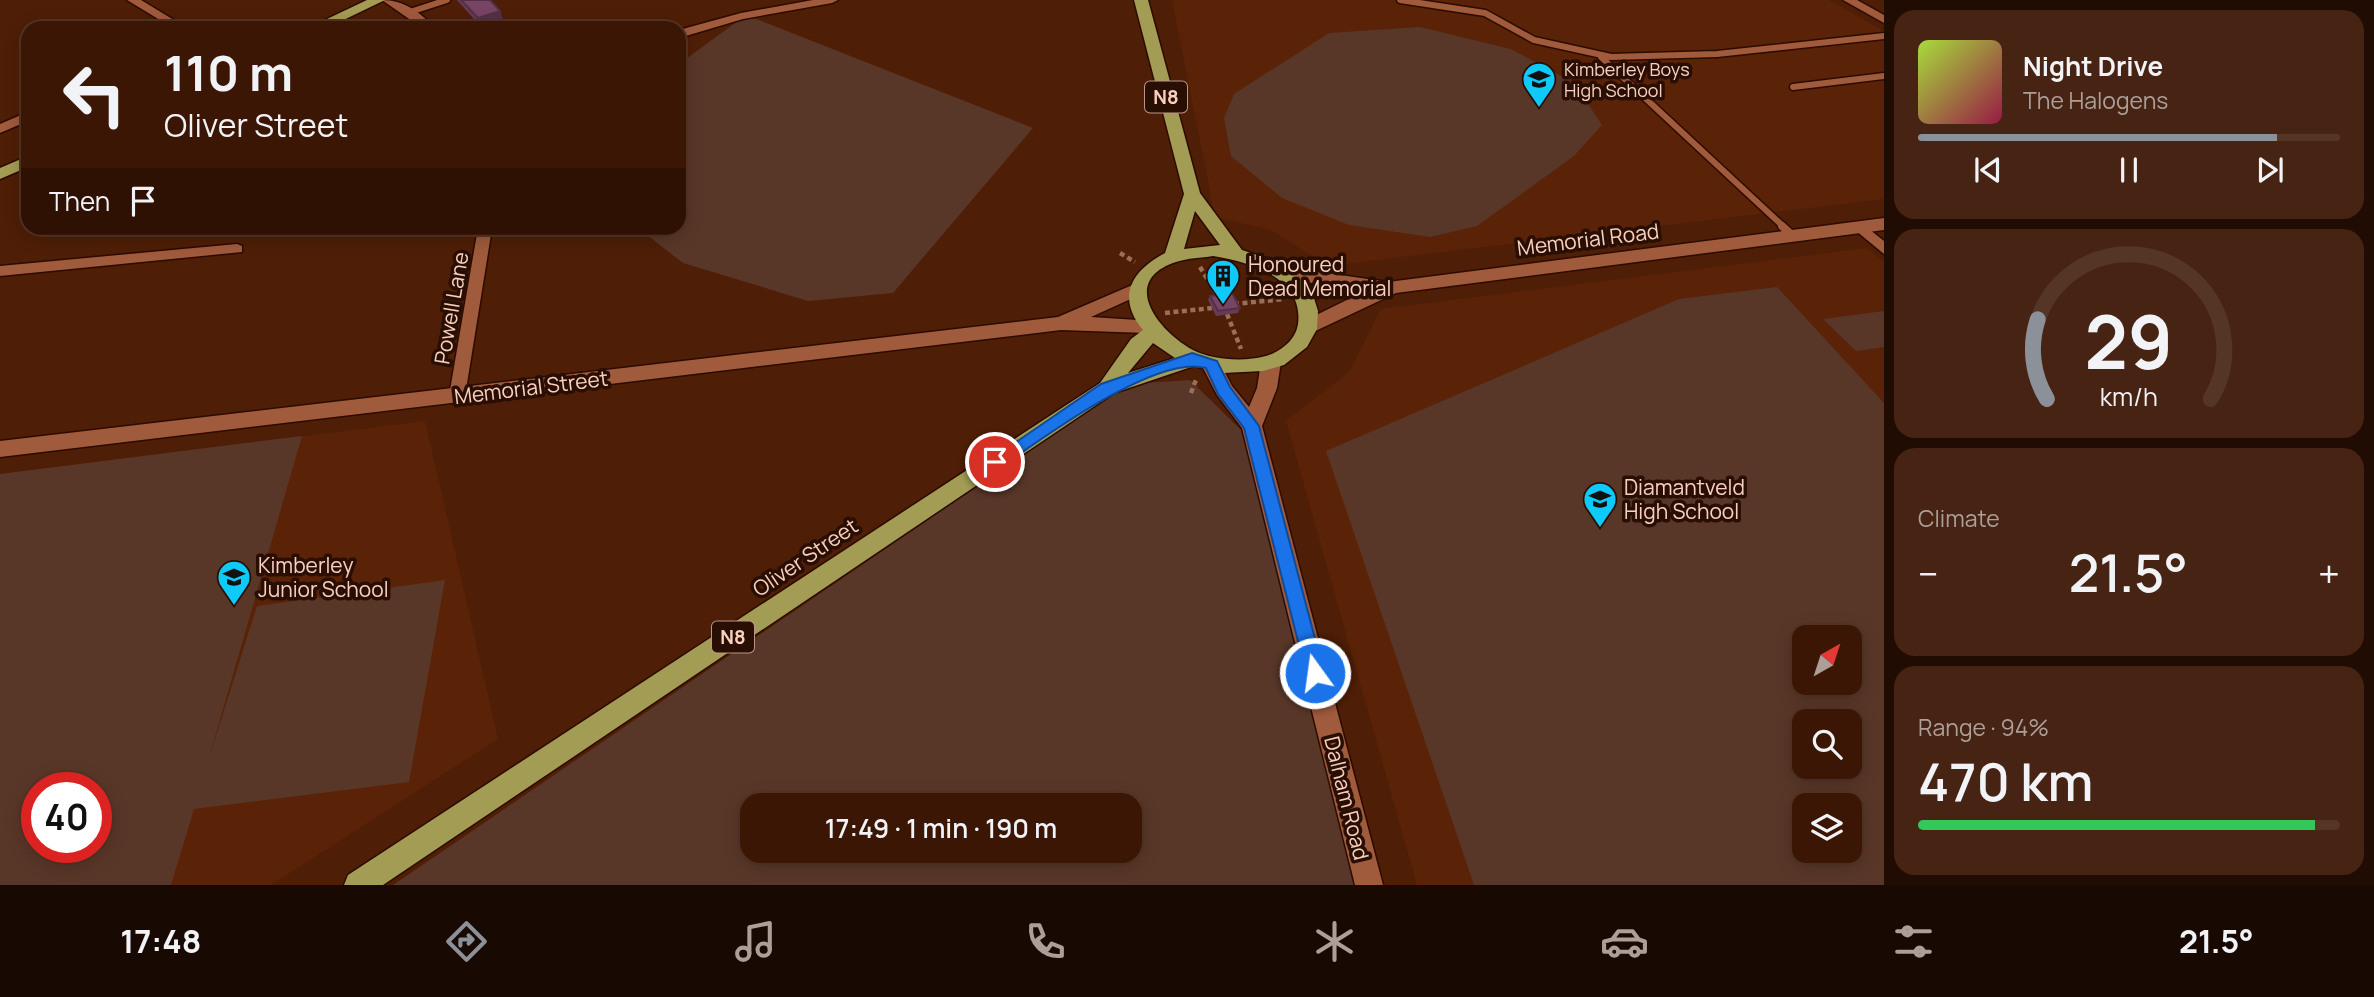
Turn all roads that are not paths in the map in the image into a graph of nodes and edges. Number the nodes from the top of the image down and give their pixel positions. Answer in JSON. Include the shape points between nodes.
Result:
{"nodes":[{"id":1,"x":133,"y":0,"type":"edge"},
{"id":2,"x":378,"y":0,"type":"edge"},
{"id":3,"x":388,"y":0,"type":"edge"},
{"id":4,"x":447,"y":0,"type":"edge"},
{"id":5,"x":832,"y":0,"type":"edge"},
{"id":6,"x":1140,"y":0,"type":"edge"},
{"id":7,"x":1401,"y":0,"type":"edge"},
{"id":8,"x":1849,"y":0,"type":"edge"},
{"id":9,"x":410,"y":12,"type":"junction"},
{"id":10,"x":1884,"y":20,"type":"edge"},
{"id":11,"x":169,"y":21,"type":"edge"},
{"id":12,"x":331,"y":21,"type":"edge"},
{"id":13,"x":419,"y":21,"type":"edge"},
{"id":14,"x":686,"y":32,"type":"edge"},
{"id":15,"x":1884,"y":36,"type":"edge"},
{"id":16,"x":1600,"y":55,"type":"junction"},
{"id":17,"x":1884,"y":76,"type":"edge"},
{"id":18,"x":1793,"y":87,"type":"dead end"},
{"id":19,"x":21,"y":119,"type":"edge"},
{"id":20,"x":0,"y":129,"type":"edge"},
{"id":21,"x":21,"y":164,"type":"edge"},
{"id":22,"x":0,"y":174,"type":"edge"},
{"id":23,"x":1192,"y":194,"type":"junction"},
{"id":24,"x":1884,"y":225,"type":"edge"},
{"id":25,"x":1860,"y":227,"type":"junction"},
{"id":26,"x":484,"y":235,"type":"edge"},
{"id":27,"x":1793,"y":236,"type":"junction"},
{"id":28,"x":237,"y":249,"type":"dead end"},
{"id":29,"x":1884,"y":249,"type":"edge"},
{"id":30,"x":1234,"y":252,"type":"junction"},
{"id":31,"x":1173,"y":255,"type":"junction"},
{"id":32,"x":0,"y":271,"type":"edge"},
{"id":33,"x":1279,"y":272,"type":"junction"},
{"id":34,"x":1393,"y":287,"type":"junction"},
{"id":35,"x":1137,"y":289,"type":"junction"},
{"id":36,"x":1061,"y":323,"type":"junction"},
{"id":37,"x":1150,"y":324,"type":"junction"},
{"id":38,"x":1307,"y":328,"type":"junction"},
{"id":39,"x":1201,"y":362,"type":"junction"},
{"id":40,"x":1270,"y":362,"type":"junction"},
{"id":41,"x":1107,"y":388,"type":"junction"},
{"id":42,"x":457,"y":396,"type":"junction"},
{"id":43,"x":1252,"y":426,"type":"junction"},
{"id":44,"x":0,"y":449,"type":"edge"},
{"id":45,"x":358,"y":885,"type":"edge"},
{"id":46,"x":1369,"y":885,"type":"edge"}],
"edges":[{"from":1,"to":11,"type":"street"},
{"from":2,"to":12,"type":"highway"},
{"from":3,"to":9,"type":"street"},
{"from":4,"to":9,"type":"lane"},
{"from":5,"to":14,"type":"street","via":[[755,13]]},
{"from":6,"to":23,"type":"highway","number":"N8"},
{"from":7,"to":16,"type":"lane","via":[[1485,13],[1534,40]]},
{"from":8,"to":10,"type":"street"},
{"from":9,"to":13,"type":"street"},
{"from":15,"to":16,"type":"lane","via":[[1717,54]]},
{"from":16,"to":27,"type":"lane"},
{"from":17,"to":18,"type":"lane"},
{"from":19,"to":20,"type":"street"},
{"from":21,"to":22,"type":"highway"},
{"from":23,"to":30,"type":"highway","number":"N8"},
{"from":23,"to":31,"type":"highway"},
{"from":24,"to":25,"type":"street","name":"Memorial Road"},
{"from":25,"to":27,"type":"street","name":"Memorial Road"},
{"from":25,"to":29,"type":"street"},
{"from":26,"to":42,"type":"street","name":"Powell Lane"},
{"from":27,"to":34,"type":"street","name":"Memorial Road"},
{"from":28,"to":32,"type":"street"},
{"from":30,"to":31,"type":"highway","via":[[1202,250]]},
{"from":30,"to":33,"type":"highway"},
{"from":31,"to":35,"type":"highway","via":[[1148,270]]},
{"from":33,"to":34,"type":"street"},
{"from":33,"to":38,"type":"highway","via":[[1306,304]]},
{"from":34,"to":38,"type":"street","name":"Memorial Road"},
{"from":35,"to":36,"type":"street","name":"Memorial Street"},
{"from":35,"to":37,"type":"highway","via":[[1139,313]]},
{"from":36,"to":37,"type":"street","name":"Memorial Street"},
{"from":36,"to":42,"type":"street","name":"Memorial Street"},
{"from":37,"to":39,"type":"highway","number":"N8","via":[[1169,348]]},
{"from":37,"to":41,"type":"highway","name":"Oliver Street","number":"N8"},
{"from":38,"to":40,"type":"highway","number":"N8","via":[[1295,348]]},
{"from":39,"to":40,"type":"highway","number":"N8","via":[[1252,366]]},
{"from":39,"to":41,"type":"highway","name":"Oliver Street","number":"N8"},
{"from":39,"to":43,"type":"street","name":"Dalham Road"},
{"from":40,"to":43,"type":"street","via":[[1267,388]]},
{"from":41,"to":45,"type":"highway","name":"Oliver Street","number":"N8"},
{"from":42,"to":44,"type":"street","name":"Memorial Street"},
{"from":43,"to":46,"type":"street","name":"Dalham Road"}]}
